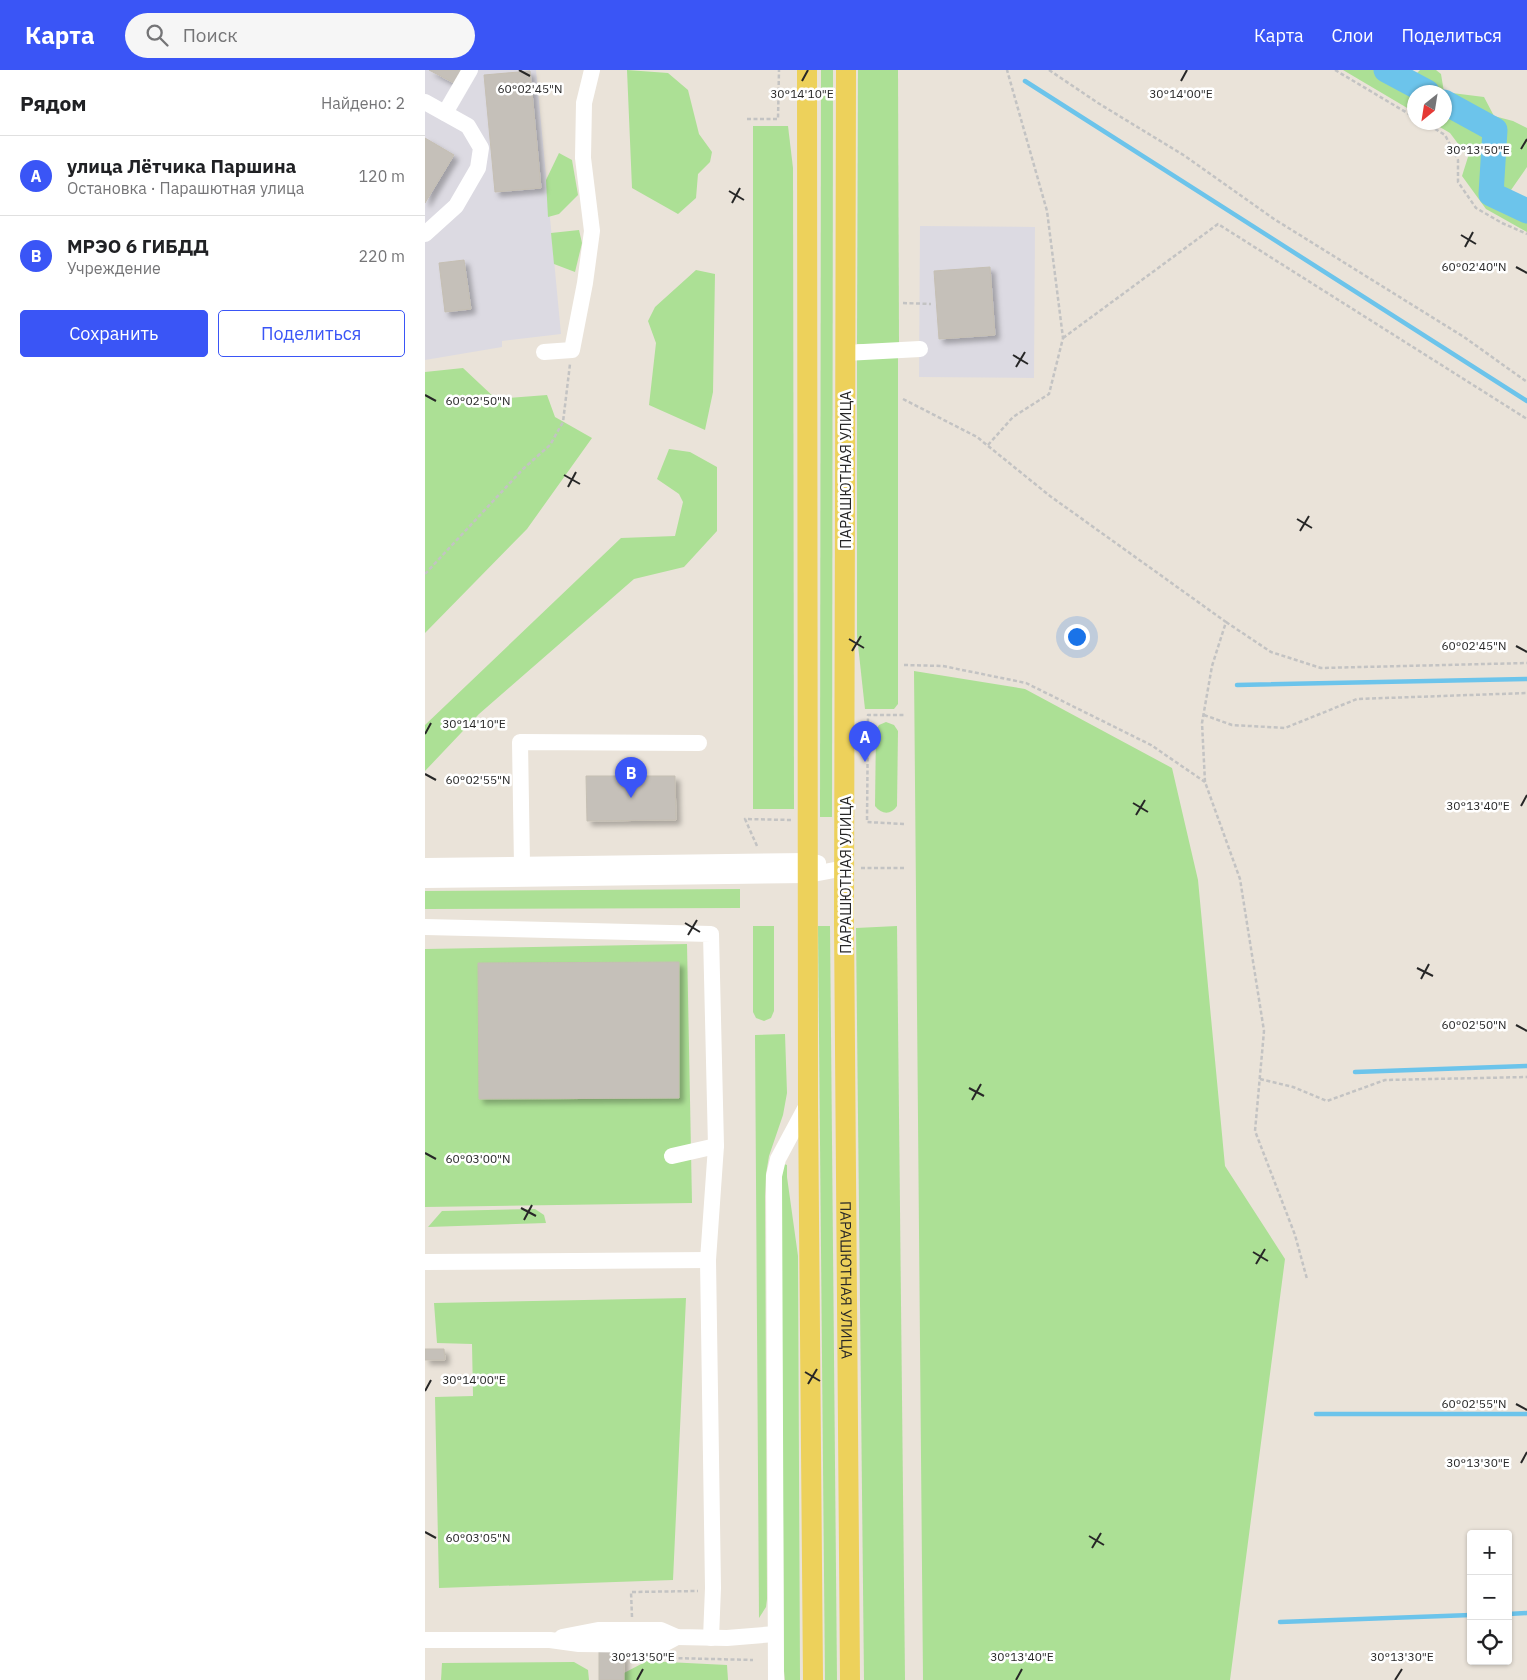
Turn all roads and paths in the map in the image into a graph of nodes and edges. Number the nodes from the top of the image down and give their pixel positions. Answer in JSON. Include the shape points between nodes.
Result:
{"nodes":[{"id":1,"x":471,"y":70,"type":"edge"},
{"id":2,"x":592,"y":70,"type":"edge"},
{"id":3,"x":779,"y":70,"type":"edge"},
{"id":4,"x":807,"y":70,"type":"edge"},
{"id":5,"x":846,"y":70,"type":"edge"},
{"id":6,"x":1007,"y":70,"type":"edge"},
{"id":7,"x":1049,"y":70,"type":"edge"},
{"id":8,"x":1335,"y":70,"type":"edge"},
{"id":9,"x":425,"y":102,"type":"edge"},
{"id":10,"x":1407,"y":112,"type":"edge"},
{"id":11,"x":445,"y":113,"type":"junction"},
{"id":12,"x":747,"y":119,"type":"dead end"},
{"id":13,"x":1436,"y":130,"type":"edge"},
{"id":14,"x":425,"y":234,"type":"edge"},
{"id":15,"x":1527,"y":234,"type":"edge"},
{"id":16,"x":903,"y":303,"type":"dead end"},
{"id":17,"x":931,"y":304,"type":"dead end"},
{"id":18,"x":1063,"y":338,"type":"junction"},
{"id":19,"x":920,"y":349,"type":"dead end"},
{"id":20,"x":572,"y":350,"type":"junction"},
{"id":21,"x":544,"y":352,"type":"dead end"},
{"id":22,"x":845,"y":353,"type":"junction"},
{"id":23,"x":1527,"y":382,"type":"edge"},
{"id":24,"x":903,"y":399,"type":"dead end"},
{"id":25,"x":1527,"y":419,"type":"edge"},
{"id":26,"x":988,"y":445,"type":"junction"},
{"id":27,"x":425,"y":574,"type":"edge"},
{"id":28,"x":1226,"y":622,"type":"junction"},
{"id":29,"x":1527,"y":663,"type":"edge"},
{"id":30,"x":904,"y":666,"type":"dead end"},
{"id":31,"x":1527,"y":693,"type":"edge"},
{"id":32,"x":905,"y":715,"type":"dead end"},
{"id":33,"x":1204,"y":715,"type":"junction"},
{"id":34,"x":699,"y":743,"type":"dead end"},
{"id":35,"x":1205,"y":782,"type":"junction"},
{"id":36,"x":791,"y":820,"type":"dead end"},
{"id":37,"x":904,"y":824,"type":"dead end"},
{"id":38,"x":759,"y":852,"type":"dead end"},
{"id":39,"x":522,"y":865,"type":"junction"},
{"id":40,"x":425,"y":866,"type":"edge"},
{"id":41,"x":808,"y":868,"type":"junction"},
{"id":42,"x":845,"y":868,"type":"junction"},
{"id":43,"x":904,"y":868,"type":"dead end"},
{"id":44,"x":425,"y":880,"type":"edge"},
{"id":45,"x":425,"y":926,"type":"edge"},
{"id":46,"x":1527,"y":1076,"type":"edge"},
{"id":47,"x":1260,"y":1079,"type":"junction"},
{"id":48,"x":808,"y":1103,"type":"junction"},
{"id":49,"x":716,"y":1146,"type":"junction"},
{"id":50,"x":672,"y":1156,"type":"dead end"},
{"id":51,"x":708,"y":1260,"type":"junction"},
{"id":52,"x":425,"y":1262,"type":"edge"},
{"id":53,"x":1307,"y":1279,"type":"dead end"},
{"id":54,"x":699,"y":1591,"type":"dead end"},
{"id":55,"x":632,"y":1630,"type":"junction"},
{"id":56,"x":775,"y":1634,"type":"junction"},
{"id":57,"x":677,"y":1637,"type":"junction"},
{"id":58,"x":711,"y":1638,"type":"junction"},
{"id":59,"x":425,"y":1640,"type":"edge"},
{"id":60,"x":551,"y":1640,"type":"junction"},
{"id":61,"x":670,"y":1658,"type":"dead end"},
{"id":62,"x":753,"y":1660,"type":"dead end"},
{"id":63,"x":776,"y":1680,"type":"edge"},
{"id":64,"x":813,"y":1680,"type":"edge"},
{"id":65,"x":851,"y":1680,"type":"edge"}],
"edges":[{"from":1,"to":11,"type":"street"},
{"from":2,"to":20,"type":"street","via":[[584,103],[583,158],[592,231]]},
{"from":3,"to":12,"type":"path","via":[[778,119]]},
{"from":4,"to":41,"type":"main road"},
{"from":5,"to":22,"type":"main road","name":"ПАРАШЮТНАЯ УЛИЦА"},
{"from":6,"to":18,"type":"path","via":[[1047,211]]},
{"from":7,"to":23,"type":"path","via":[[1185,156],[1273,219],[1464,337]]},
{"from":8,"to":10,"type":"path"},
{"from":9,"to":11,"type":"street"},
{"from":11,"to":14,"type":"street","via":[[468,126],[481,148],[478,168],[456,206]]},
{"from":13,"to":15,"type":"path","via":[[1445,136],[1459,160],[1458,182],[1476,208]]},
{"from":16,"to":17,"type":"path"},
{"from":18,"to":25,"type":"path","via":[[1218,224]]},
{"from":18,"to":26,"type":"path","via":[[1049,394],[1013,417]]},
{"from":19,"to":22,"type":"street"},
{"from":20,"to":21,"type":"street"},
{"from":20,"to":27,"type":"path","via":[[563,422],[550,445],[523,469]]},
{"from":22,"to":42,"type":"main road","name":"ПАРАШЮТНАЯ УЛИЦА"},
{"from":24,"to":26,"type":"path"},
{"from":26,"to":28,"type":"path","via":[[1050,496]]},
{"from":28,"to":29,"type":"path","via":[[1271,652],[1321,668]]},
{"from":28,"to":33,"type":"path","via":[[1212,666]]},
{"from":30,"to":35,"type":"path","via":[[943,666],[1026,683],[1151,745]]},
{"from":31,"to":33,"type":"path","via":[[1357,699],[1285,728],[1232,725]]},
{"from":32,"to":37,"type":"path","via":[[868,715],[867,793],[867,822]]},
{"from":33,"to":35,"type":"path"},
{"from":34,"to":39,"type":"street","via":[[520,742]]},
{"from":35,"to":47,"type":"path","via":[[1240,879],[1264,1030]]},
{"from":36,"to":38,"type":"path","via":[[745,819]]},
{"from":39,"to":40,"type":"street"},
{"from":39,"to":41,"type":"street"},
{"from":41,"to":42,"type":"street"},
{"from":41,"to":44,"type":"street"},
{"from":41,"to":48,"type":"main road"},
{"from":42,"to":43,"type":"path"},
{"from":42,"to":65,"type":"main road","name":"ПАРАШЮТНАЯ УЛИЦА"},
{"from":45,"to":49,"type":"street","via":[[711,934]]},
{"from":46,"to":47,"type":"path","via":[[1385,1080],[1327,1101],[1293,1087]]},
{"from":47,"to":53,"type":"path","via":[[1255,1131],[1295,1235]]},
{"from":48,"to":56,"type":"street","via":[[778,1159],[774,1176]]},
{"from":48,"to":64,"type":"main road"},
{"from":49,"to":50,"type":"street"},
{"from":49,"to":51,"type":"street"},
{"from":51,"to":52,"type":"street"},
{"from":51,"to":58,"type":"street"},
{"from":54,"to":55,"type":"path","via":[[631,1592]]},
{"from":55,"to":57,"type":"street","via":[[661,1630]]},
{"from":55,"to":60,"type":"street","via":[[599,1630]]},
{"from":56,"to":58,"type":"street"},
{"from":56,"to":63,"type":"street"},
{"from":57,"to":58,"type":"street"},
{"from":57,"to":60,"type":"street","via":[[662,1645],[579,1644]]},
{"from":59,"to":60,"type":"street"},
{"from":61,"to":62,"type":"path"}]}
